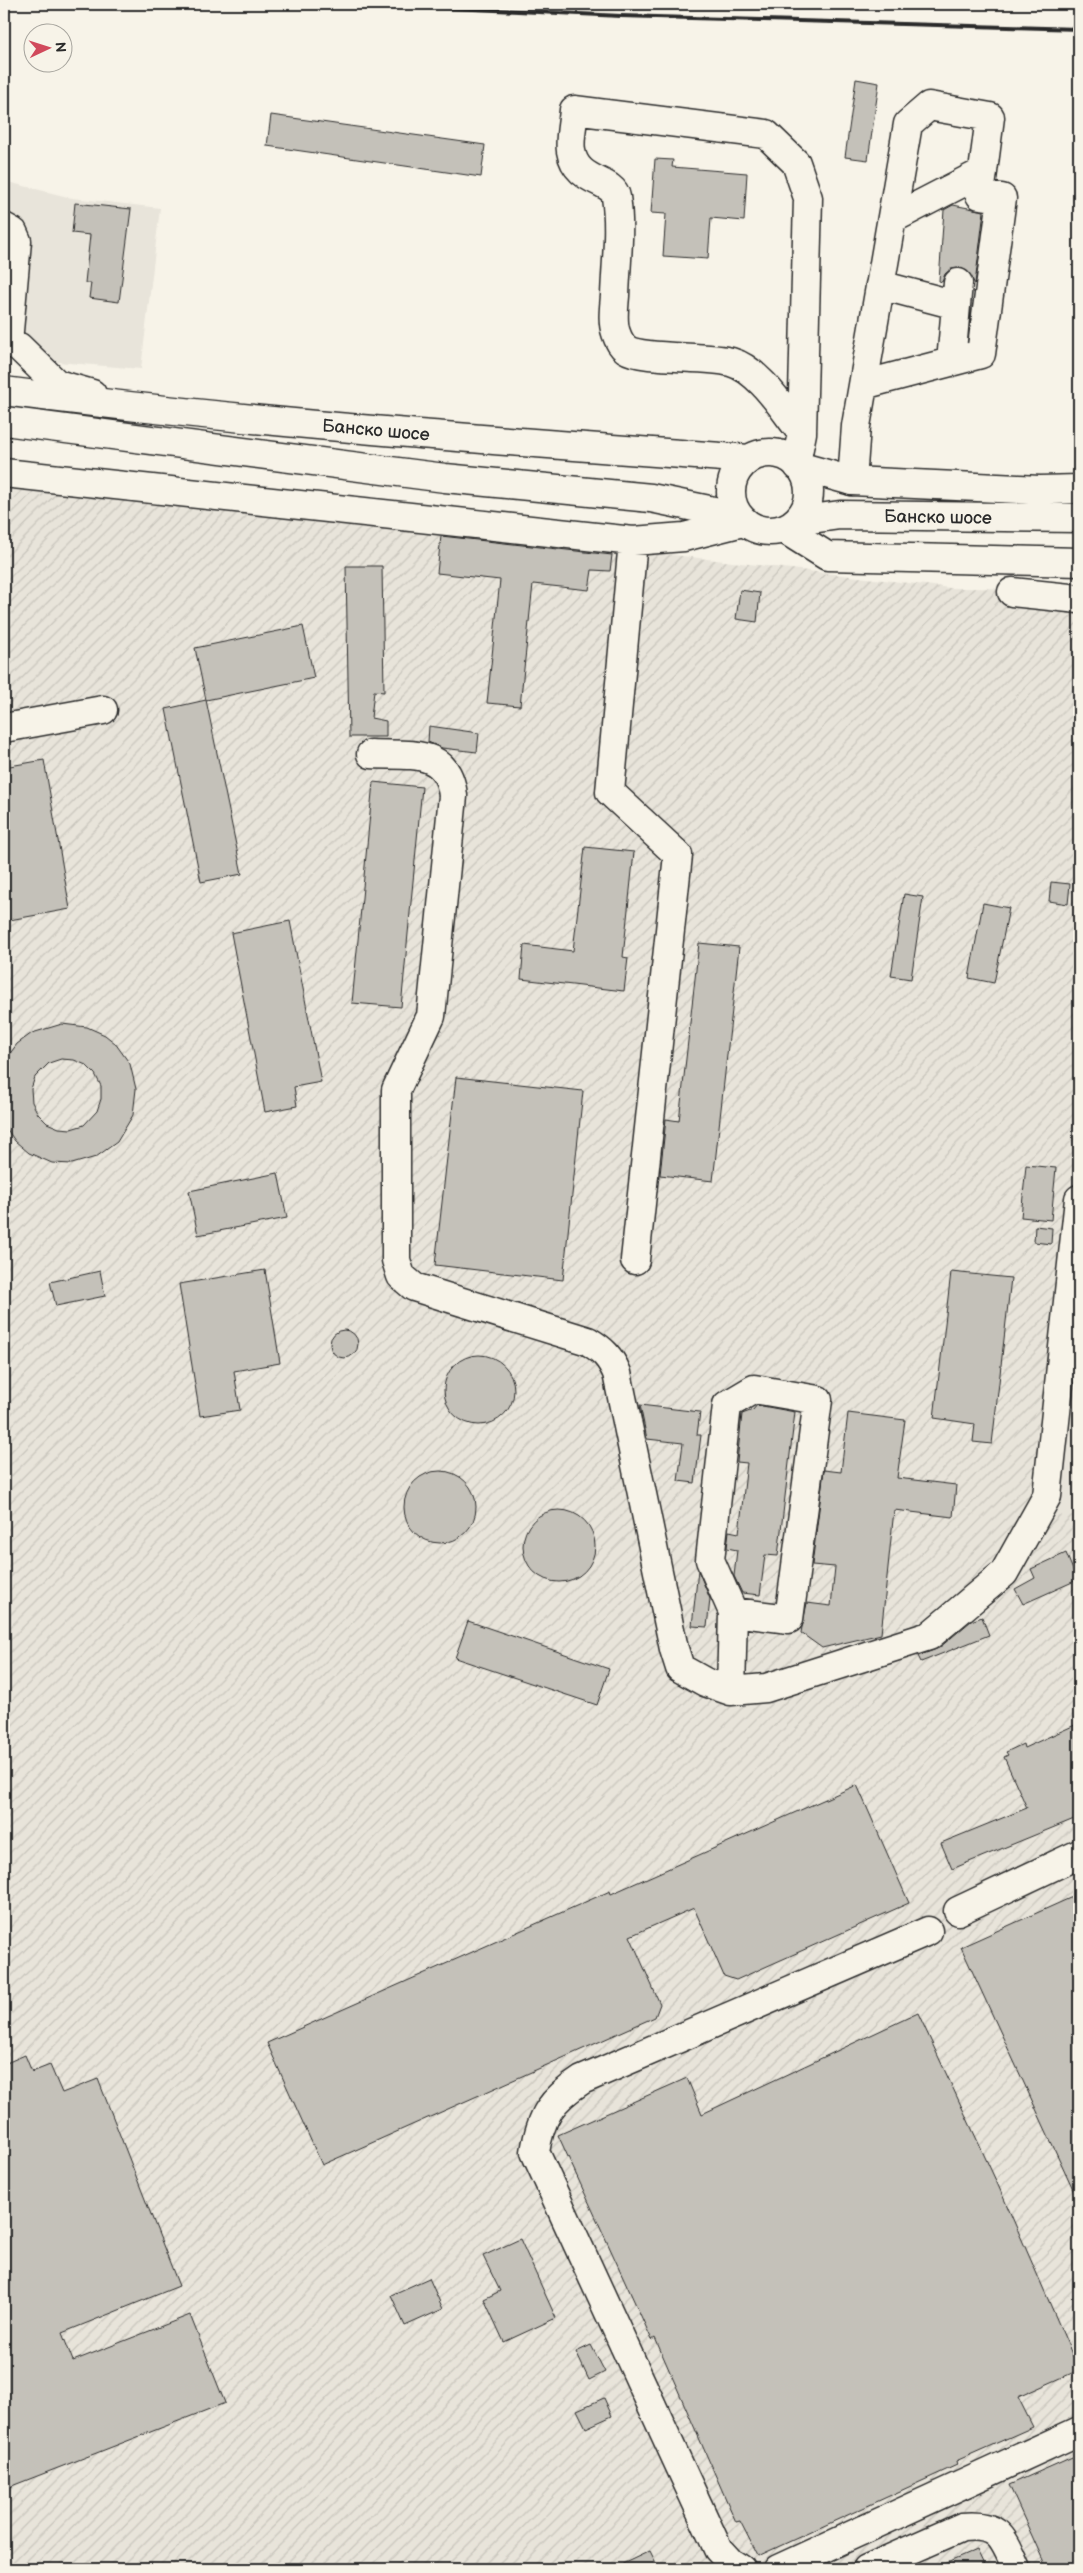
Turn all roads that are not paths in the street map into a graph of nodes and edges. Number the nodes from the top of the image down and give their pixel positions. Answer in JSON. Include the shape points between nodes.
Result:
{"nodes":[{"id":1,"x":983,"y":172,"type":"junction"},
{"id":2,"x":892,"y":219,"type":"junction"},
{"id":3,"x":4,"y":227,"type":"edge"},
{"id":4,"x":880,"y":285,"type":"junction"},
{"id":5,"x":9,"y":335,"type":"edge"},
{"id":6,"x":951,"y":362,"type":"junction"},
{"id":7,"x":863,"y":385,"type":"junction"},
{"id":8,"x":4,"y":391,"type":"edge"},
{"id":9,"x":146,"y":410,"type":"junction"},
{"id":10,"x":4,"y":421,"type":"edge"},
{"id":11,"x":802,"y":433,"type":"junction"},
{"id":12,"x":748,"y":459,"type":"junction"},
{"id":13,"x":797,"y":464,"type":"junction"},
{"id":14,"x":4,"y":473,"type":"edge"},
{"id":15,"x":852,"y":481,"type":"junction"},
{"id":16,"x":1079,"y":489,"type":"edge"},
{"id":17,"x":1079,"y":518,"type":"edge"},
{"id":18,"x":741,"y":519,"type":"junction"},
{"id":19,"x":790,"y":525,"type":"junction"},
{"id":20,"x":633,"y":541,"type":"junction"},
{"id":21,"x":1079,"y":562,"type":"edge"},
{"id":22,"x":1012,"y":592,"type":"dead end"},
{"id":23,"x":1079,"y":599,"type":"edge"},
{"id":24,"x":103,"y":710,"type":"dead end"},
{"id":25,"x":4,"y":728,"type":"edge"},
{"id":26,"x":371,"y":754,"type":"dead end"},
{"id":27,"x":1079,"y":1199,"type":"edge"},
{"id":28,"x":635,"y":1260,"type":"dead end"},
{"id":29,"x":733,"y":1612,"type":"junction"},
{"id":30,"x":731,"y":1691,"type":"junction"},
{"id":31,"x":1079,"y":1854,"type":"edge"},
{"id":32,"x":958,"y":1911,"type":"dead end"},
{"id":33,"x":928,"y":1931,"type":"dead end"},
{"id":34,"x":1079,"y":2431,"type":"edge"},
{"id":35,"x":741,"y":2569,"type":"edge"},
{"id":36,"x":778,"y":2569,"type":"edge"},
{"id":37,"x":867,"y":2569,"type":"edge"},
{"id":38,"x":1017,"y":2569,"type":"edge"}],
"edges":[{"from":1,"to":2,"type":"main road"},
{"from":1,"to":2,"type":"main road","via":[[990,117],[929,106],[908,124]]},
{"from":1,"to":6,"type":"main road","via":[[980,195],[1002,198],[981,354]]},
{"from":2,"to":4,"type":"main road"},
{"from":3,"to":5,"type":"main road","via":[[13,232],[17,240]]},
{"from":4,"to":6,"type":"main road","via":[[957,294]]},
{"from":4,"to":7,"type":"main road"},
{"from":5,"to":9,"type":"main road","via":[[57,384]]},
{"from":6,"to":7,"type":"main road"},
{"from":7,"to":15,"type":"main road"},
{"from":8,"to":9,"type":"main road","name":"Банско шосе"},
{"from":9,"to":12,"type":"main road","name":"Банско шосе"},
{"from":10,"to":18,"type":"main road","name":"Банско шосе","via":[[445,478],[651,498]]},
{"from":11,"to":11,"type":"main road","via":[[808,198],[796,163],[766,134],[574,110],[571,151],[578,169],[593,180],[610,186],[616,195],[614,324],[619,341],[627,350],[640,353],[715,358],[747,368]]},
{"from":11,"to":13,"type":"main road"},
{"from":12,"to":13,"type":"main road","via":[[772,453]]},
{"from":12,"to":18,"type":"main road","via":[[737,470],[731,485],[731,501]]},
{"from":13,"to":15,"type":"main road","name":"Банско шосе"},
{"from":13,"to":19,"type":"main road","via":[[806,479],[809,494],[805,509]]},
{"from":14,"to":20,"type":"main road"},
{"from":15,"to":16,"type":"main road","name":"Банско шосе"},
{"from":17,"to":19,"type":"main road","name":"Банско шосе","via":[[840,515]]},
{"from":18,"to":19,"type":"main road","via":[[770,532]]},
{"from":18,"to":20,"type":"main road","via":[[684,537]]},
{"from":19,"to":21,"type":"main road","via":[[827,556]]},
{"from":20,"to":28,"type":"main road","via":[[610,792],[678,855]]},
{"from":22,"to":23,"type":"main road"},
{"from":24,"to":25,"type":"main road"},
{"from":26,"to":30,"type":"main road","via":[[428,757],[442,766],[451,779],[453,796],[431,1016],[396,1090],[396,1260],[401,1276],[414,1287],[588,1341],[612,1360],[680,1668],[704,1682]]},
{"from":27,"to":30,"type":"main road","via":[[1047,1496],[1004,1574],[930,1636],[766,1688]]},
{"from":29,"to":29,"type":"main road","via":[[710,1560],[727,1405],[754,1388],[818,1400],[789,1620]]},
{"from":29,"to":30,"type":"main road"},
{"from":31,"to":32,"type":"main road"},
{"from":33,"to":35,"type":"main road","via":[[582,2080],[561,2094],[546,2111],[538,2131],[535,2152],[718,2549]]},
{"from":34,"to":36,"type":"main road"},
{"from":37,"to":38,"type":"main road","via":[[962,2527],[976,2526],[992,2528],[1003,2537]]}]}
